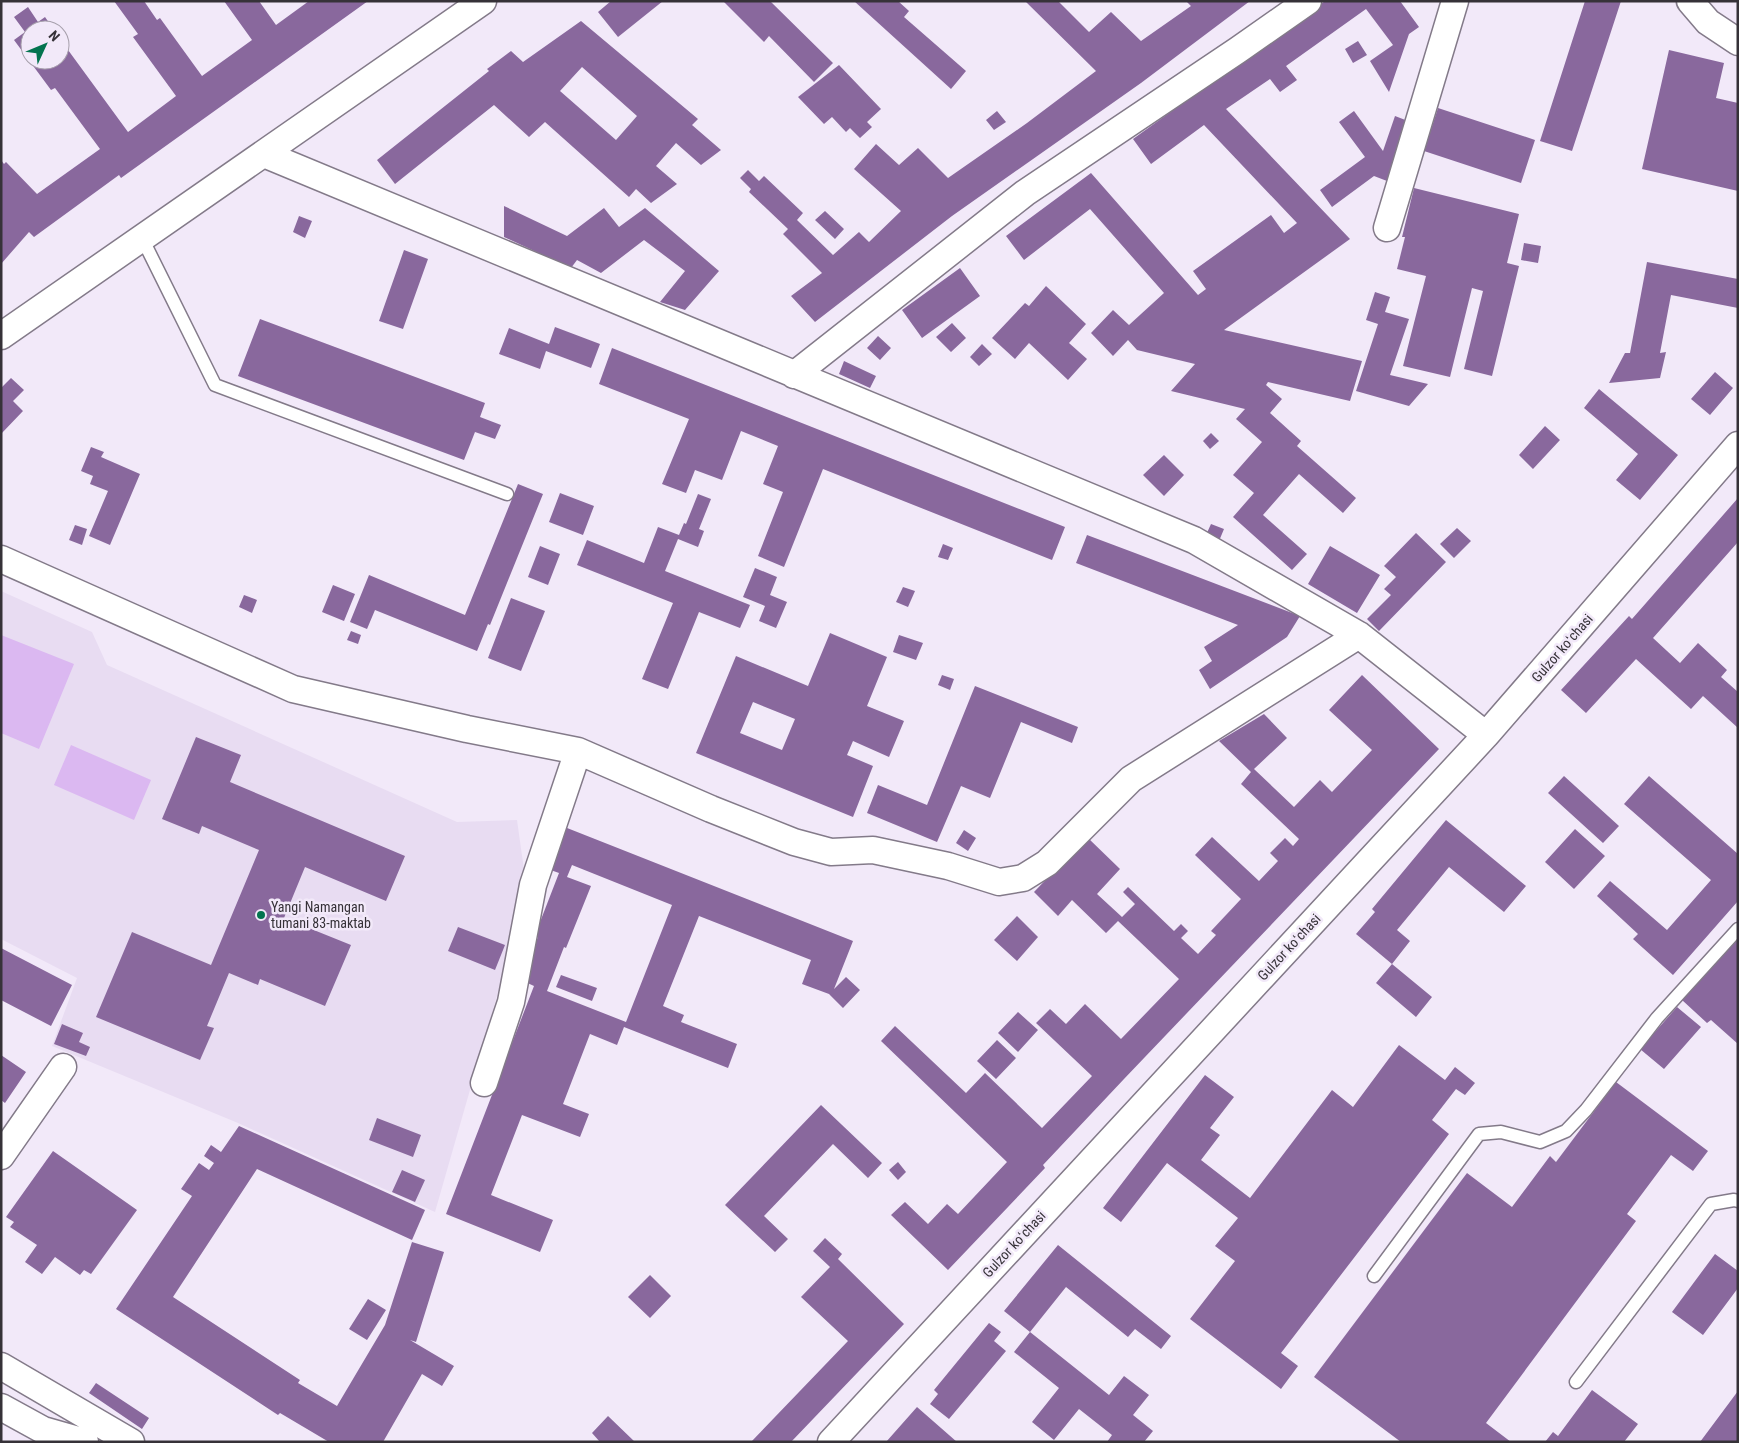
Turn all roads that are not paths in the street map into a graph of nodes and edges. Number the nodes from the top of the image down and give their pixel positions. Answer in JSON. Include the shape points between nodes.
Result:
{"nodes":[{"id":1,"x":483,"y":1,"type":"edge"},
{"id":2,"x":1308,"y":1,"type":"edge"},
{"id":3,"x":1455,"y":1,"type":"edge"},
{"id":4,"x":1690,"y":1,"type":"edge"},
{"id":5,"x":1738,"y":42,"type":"edge"},
{"id":6,"x":264,"y":154,"type":"junction"},
{"id":7,"x":1387,"y":228,"type":"dead end"},
{"id":8,"x":142,"y":238,"type":"junction"},
{"id":9,"x":1,"y":336,"type":"edge"},
{"id":10,"x":794,"y":375,"type":"junction"},
{"id":11,"x":1734,"y":455,"type":"edge"},
{"id":12,"x":507,"y":494,"type":"dead end"},
{"id":13,"x":1,"y":559,"type":"edge"},
{"id":14,"x":1359,"y":636,"type":"junction"},
{"id":15,"x":1486,"y":735,"type":"junction"},
{"id":16,"x":578,"y":752,"type":"junction"},
{"id":17,"x":1738,"y":929,"type":"edge"},
{"id":18,"x":63,"y":1067,"type":"dead end"},
{"id":19,"x":484,"y":1083,"type":"dead end"},
{"id":20,"x":1,"y":1156,"type":"edge"},
{"id":21,"x":1738,"y":1201,"type":"edge"},
{"id":22,"x":1374,"y":1276,"type":"dead end"},
{"id":23,"x":1,"y":1366,"type":"edge"},
{"id":24,"x":1576,"y":1382,"type":"dead end"},
{"id":25,"x":1,"y":1407,"type":"edge"},
{"id":26,"x":85,"y":1442,"type":"edge"},
{"id":27,"x":131,"y":1442,"type":"edge"},
{"id":28,"x":831,"y":1442,"type":"edge"}],
"edges":[{"from":1,"to":6,"type":"street"},
{"from":2,"to":10,"type":"street","via":[[1025,193]]},
{"from":3,"to":7,"type":"street"},
{"from":4,"to":5,"type":"street","via":[[1708,22]]},
{"from":6,"to":8,"type":"street"},
{"from":6,"to":10,"type":"street"},
{"from":8,"to":9,"type":"street"},
{"from":8,"to":12,"type":"lane","via":[[216,385]]},
{"from":10,"to":14,"type":"street","via":[[1194,540]]},
{"from":11,"to":15,"type":"street","name":"Gulzor koʻchasi"},
{"from":13,"to":16,"type":"street","via":[[293,689]]},
{"from":14,"to":15,"type":"street"},
{"from":14,"to":16,"type":"street","via":[[1131,779],[1047,863],[1023,878],[999,882],[948,866],[873,850],[831,852],[794,842]]},
{"from":15,"to":28,"type":"street","name":"Gulzor koʻchasi"},
{"from":16,"to":19,"type":"street","via":[[533,885],[511,1002]]},
{"from":17,"to":22,"type":"lane","via":[[1657,1018],[1566,1131],[1540,1142],[1501,1132],[1478,1134]]},
{"from":18,"to":20,"type":"street"},
{"from":21,"to":24,"type":"lane","via":[[1711,1204]]},
{"from":23,"to":27,"type":"street"},
{"from":25,"to":26,"type":"street","via":[[43,1430]]}]}
